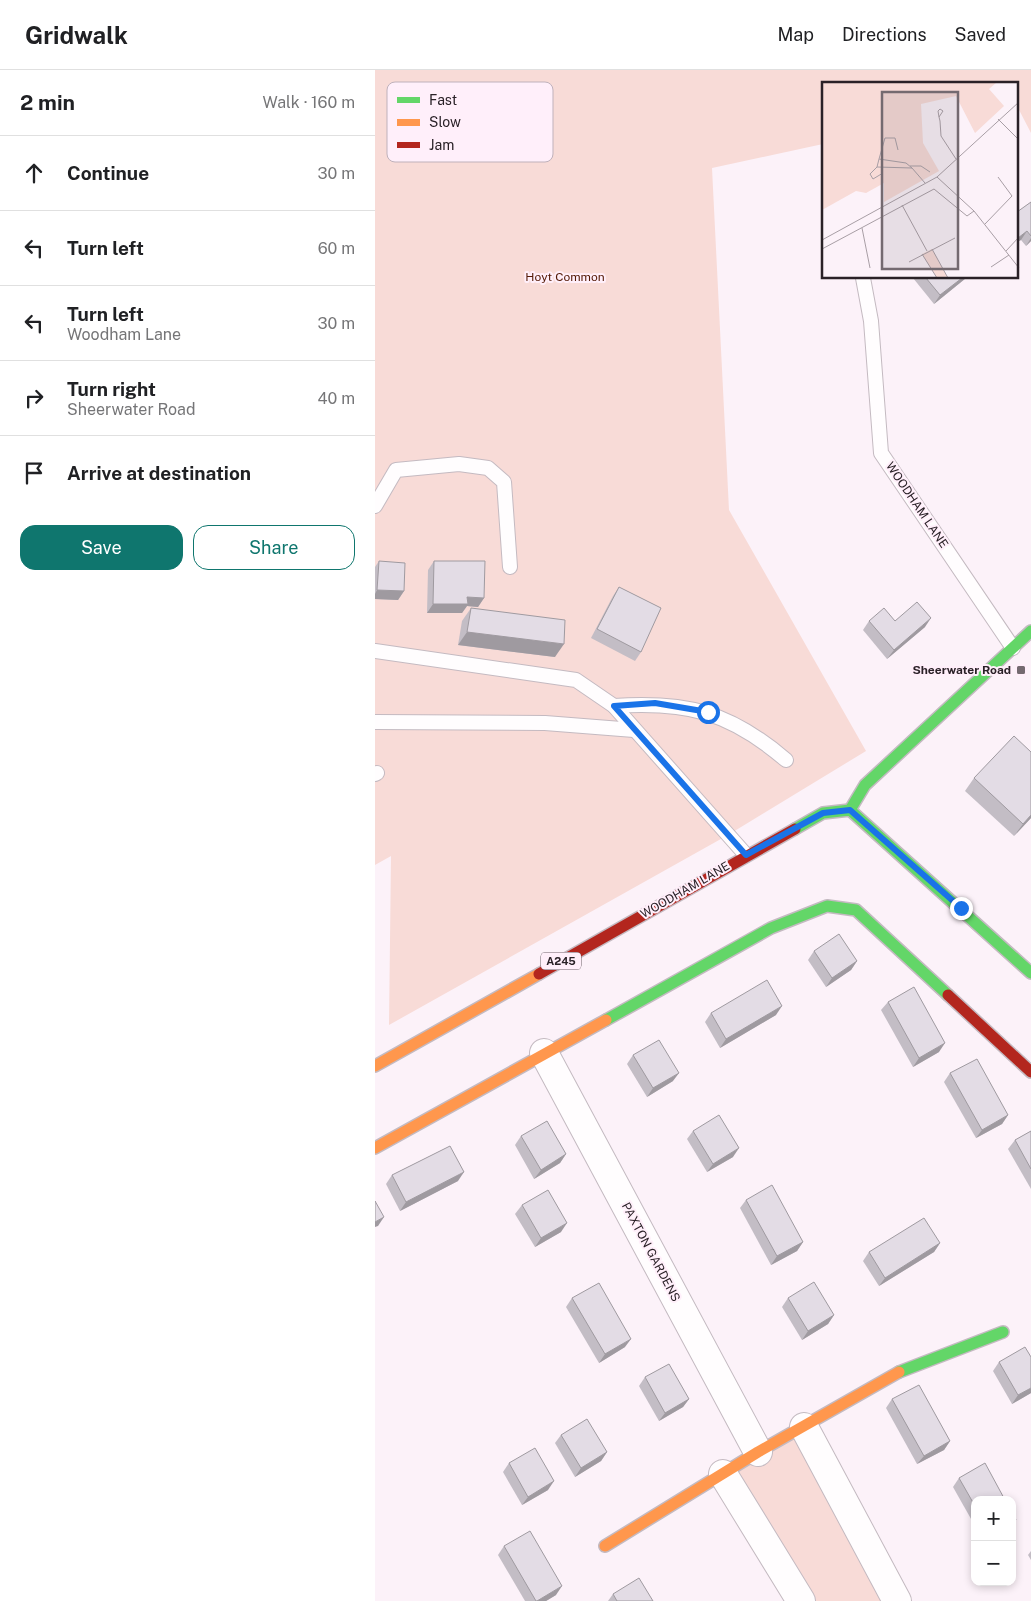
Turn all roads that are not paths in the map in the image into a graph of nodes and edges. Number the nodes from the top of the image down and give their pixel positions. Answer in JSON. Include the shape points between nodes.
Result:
{"nodes":[{"id":1,"x":865,"y":280,"type":"edge"},
{"id":2,"x":375,"y":506,"type":"edge"},
{"id":3,"x":510,"y":568,"type":"dead end"},
{"id":4,"x":1031,"y":632,"type":"edge"},
{"id":5,"x":1013,"y":648,"type":"junction"},
{"id":6,"x":375,"y":651,"type":"edge"},
{"id":7,"x":614,"y":706,"type":"junction"},
{"id":8,"x":375,"y":722,"type":"edge"},
{"id":9,"x":634,"y":730,"type":"junction"},
{"id":10,"x":786,"y":760,"type":"dead end"},
{"id":11,"x":850,"y":810,"type":"junction"},
{"id":12,"x":746,"y":855,"type":"junction"},
{"id":13,"x":1031,"y":973,"type":"edge"},
{"id":14,"x":544,"y":1052,"type":"junction"},
{"id":15,"x":375,"y":1066,"type":"edge"},
{"id":16,"x":1031,"y":1072,"type":"edge"},
{"id":17,"x":375,"y":1148,"type":"edge"},
{"id":18,"x":1003,"y":1332,"type":"dead end"},
{"id":19,"x":804,"y":1428,"type":"junction"},
{"id":20,"x":758,"y":1452,"type":"junction"},
{"id":21,"x":723,"y":1474,"type":"junction"},
{"id":22,"x":605,"y":1546,"type":"dead end"},
{"id":23,"x":801,"y":1601,"type":"edge"},
{"id":24,"x":897,"y":1601,"type":"edge"}],
"edges":[{"from":1,"to":5,"type":"lane","name":"WOODHAM LANE","via":[[881,453]]},
{"from":2,"to":3,"type":"lane","via":[[396,470],[459,464],[488,468],[503,482]]},
{"from":4,"to":5,"type":"street"},
{"from":5,"to":11,"type":"street","via":[[865,784]]},
{"from":6,"to":7,"type":"lane","via":[[576,680]]},
{"from":7,"to":9,"type":"lane"},
{"from":7,"to":10,"type":"lane","via":[[655,703],[708,712],[761,738]]},
{"from":8,"to":9,"type":"lane","via":[[545,723]]},
{"from":9,"to":12,"type":"lane"},
{"from":11,"to":12,"type":"street","name":"WOODHAM LANE","number":"A245","via":[[823,813]]},
{"from":11,"to":13,"type":"street"},
{"from":12,"to":15,"type":"street","name":"WOODHAM LANE","number":"A245"},
{"from":14,"to":16,"type":"street","via":[[771,928],[827,906],[856,910]]},
{"from":14,"to":17,"type":"street"},
{"from":14,"to":20,"type":"street","name":"PAXTON GARDENS"},
{"from":18,"to":19,"type":"street","via":[[904,1369]]},
{"from":19,"to":20,"type":"street"},
{"from":19,"to":24,"type":"street"},
{"from":20,"to":21,"type":"street"},
{"from":21,"to":22,"type":"street"},
{"from":21,"to":23,"type":"street"}]}
